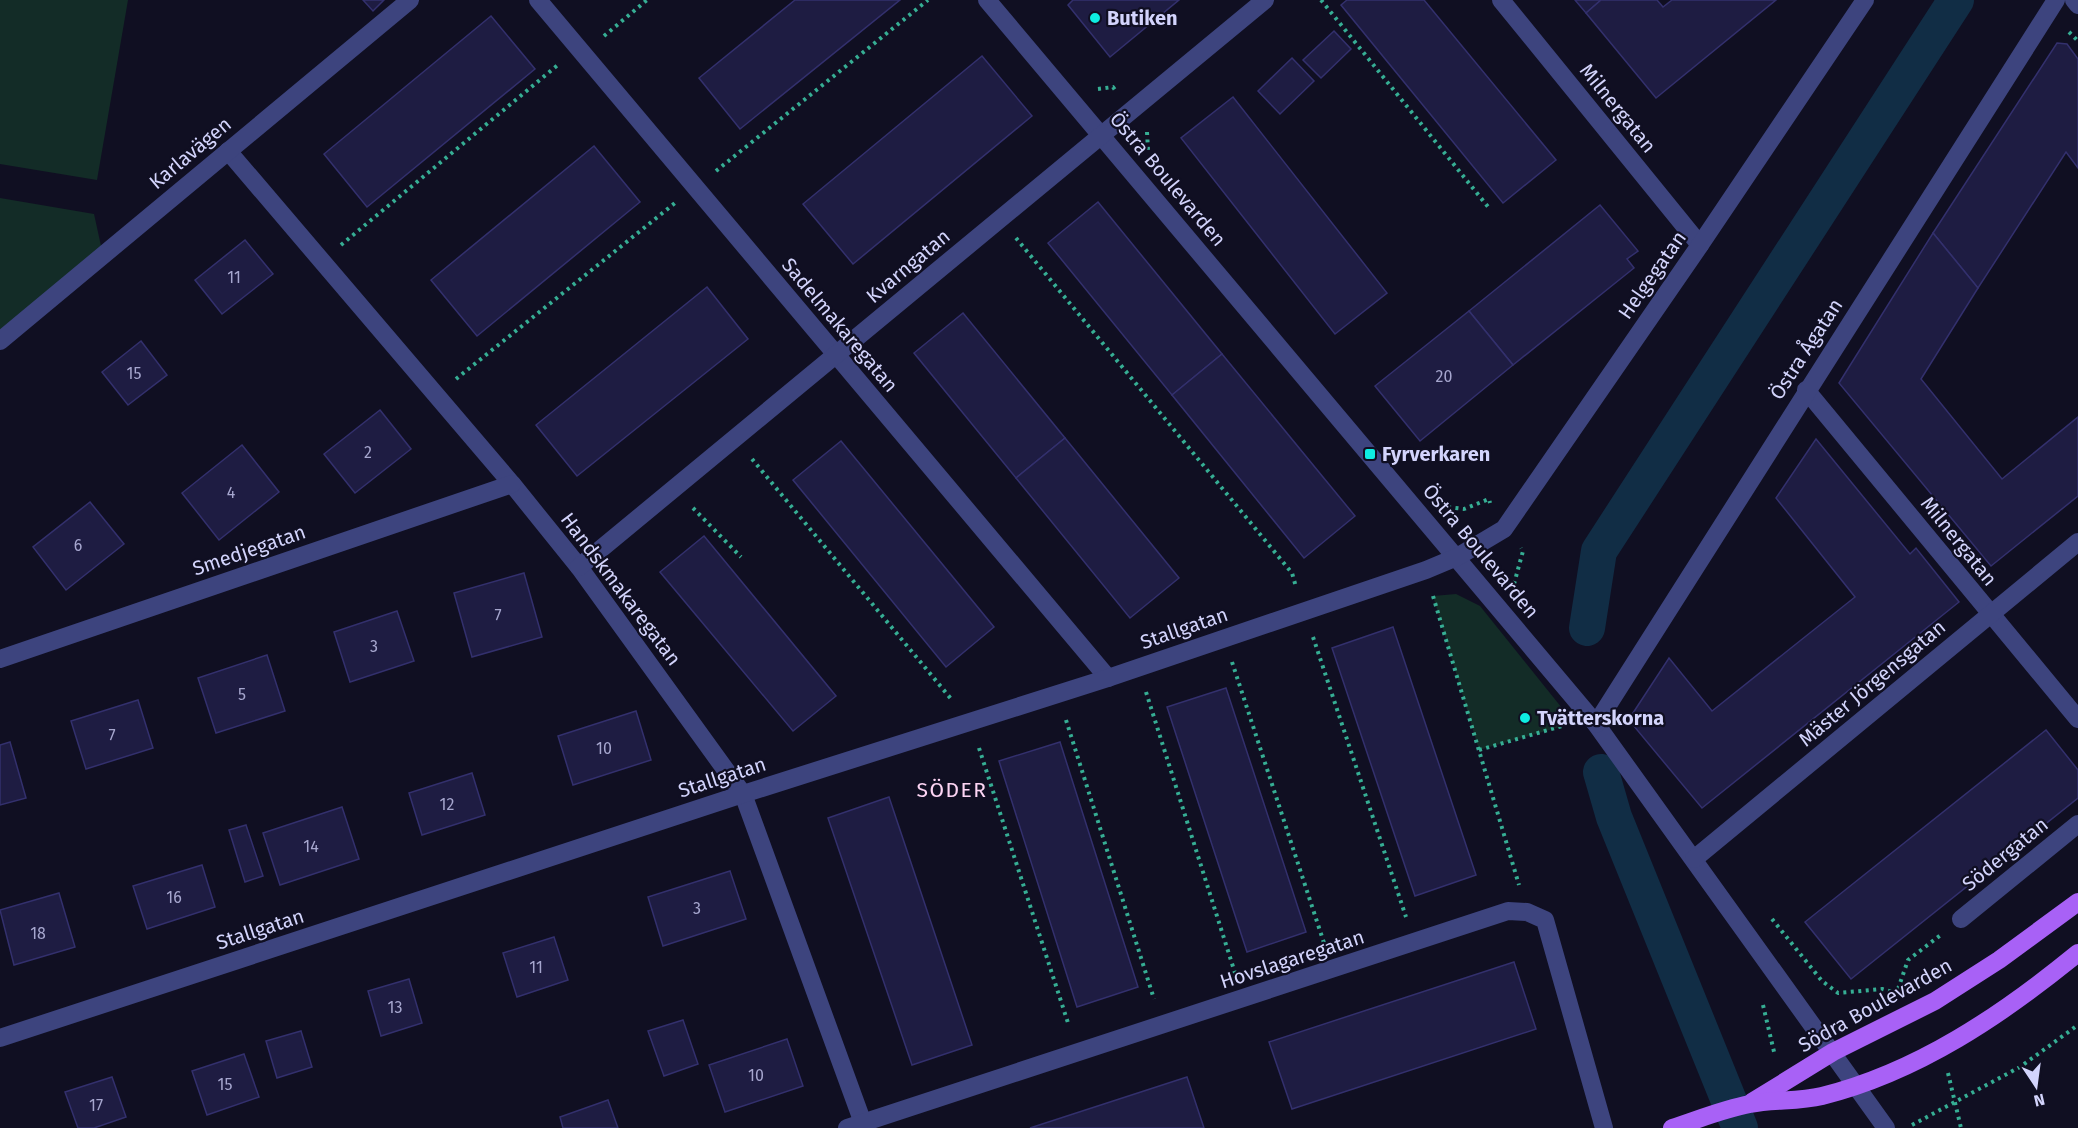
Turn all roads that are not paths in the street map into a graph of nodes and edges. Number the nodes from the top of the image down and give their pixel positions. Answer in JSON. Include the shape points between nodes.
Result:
{"nodes":[{"id":1,"x":410,"y":0,"type":"edge"},
{"id":2,"x":538,"y":0,"type":"edge"},
{"id":3,"x":987,"y":0,"type":"edge"},
{"id":4,"x":1266,"y":0,"type":"edge"},
{"id":5,"x":1501,"y":0,"type":"edge"},
{"id":6,"x":1865,"y":0,"type":"edge"},
{"id":7,"x":2056,"y":0,"type":"edge"},
{"id":8,"x":2074,"y":0,"type":"edge"},
{"id":9,"x":2078,"y":5,"type":"edge"},
{"id":10,"x":1102,"y":136,"type":"junction"},
{"id":11,"x":228,"y":151,"type":"junction"},
{"id":12,"x":1700,"y":245,"type":"junction"},
{"id":13,"x":0,"y":341,"type":"edge"},
{"id":14,"x":837,"y":355,"type":"junction"},
{"id":15,"x":1806,"y":390,"type":"junction"},
{"id":16,"x":512,"y":484,"type":"junction"},
{"id":17,"x":2078,"y":542,"type":"edge"},
{"id":18,"x":1457,"y":557,"type":"junction"},
{"id":19,"x":579,"y":567,"type":"junction"},
{"id":20,"x":1990,"y":615,"type":"junction"},
{"id":21,"x":0,"y":659,"type":"edge"},
{"id":22,"x":1108,"y":678,"type":"junction"},
{"id":23,"x":2078,"y":720,"type":"edge"},
{"id":24,"x":1596,"y":724,"type":"junction"},
{"id":25,"x":743,"y":794,"type":"junction"},
{"id":26,"x":2078,"y":824,"type":"edge"},
{"id":27,"x":1694,"y":859,"type":"junction"},
{"id":28,"x":2078,"y":902,"type":"edge"},
{"id":29,"x":1961,"y":919,"type":"road end"},
{"id":30,"x":2078,"y":953,"type":"edge"},
{"id":31,"x":0,"y":1038,"type":"edge"},
{"id":32,"x":1833,"y":1052,"type":"junction"},
{"id":33,"x":1856,"y":1084,"type":"junction"},
{"id":34,"x":1751,"y":1103,"type":"junction"},
{"id":35,"x":855,"y":1125,"type":"edge"},
{"id":36,"x":1604,"y":1128,"type":"edge"},
{"id":37,"x":1672,"y":1128,"type":"edge"},
{"id":38,"x":1886,"y":1128,"type":"edge"}],
"edges":[{"from":1,"to":11,"type":"street","name":"Karlavägen"},
{"from":2,"to":14,"type":"street","name":"Sadelmakaregatan"},
{"from":3,"to":10,"type":"street","name":"Östra Boulevarden"},
{"from":4,"to":10,"type":"street","name":"Kvarngatan"},
{"from":5,"to":12,"type":"street","name":"Milnergatan"},
{"from":6,"to":12,"type":"street","name":"Helgegatan"},
{"from":7,"to":15,"type":"street","name":"Östra Ågatan"},
{"from":8,"to":9,"type":"street"},
{"from":10,"to":14,"type":"street","name":"Kvarngatan"},
{"from":10,"to":18,"type":"street","name":"Östra Boulevarden"},
{"from":11,"to":13,"type":"street","name":"Karlavägen"},
{"from":11,"to":16,"type":"street","name":"Handskmakaregatan"},
{"from":12,"to":18,"type":"street","name":"Helgegatan","via":[[1504,529]]},
{"from":14,"to":19,"type":"street","name":"Kvarngatan"},
{"from":14,"to":22,"type":"street","name":"Sadelmakaregatan"},
{"from":15,"to":20,"type":"street","name":"Milnergatan"},
{"from":15,"to":24,"type":"street","name":"Östra Ågatan"},
{"from":16,"to":19,"type":"street","name":"Handskmakaregatan"},
{"from":16,"to":21,"type":"street","name":"Smedjegatan"},
{"from":17,"to":20,"type":"street","name":"Mäster Jörgensgatan"},
{"from":18,"to":22,"type":"street","name":"Stallgatan"},
{"from":18,"to":24,"type":"street","name":"Östra Boulevarden"},
{"from":19,"to":25,"type":"street","name":"Handskmakaregatan"},
{"from":20,"to":23,"type":"street","name":"Milnergatan"},
{"from":20,"to":27,"type":"street","name":"Mäster Jörgensgatan"},
{"from":22,"to":25,"type":"street","name":"Stallgatan"},
{"from":24,"to":27,"type":"street","name":"Östra Boulevarden"},
{"from":25,"to":31,"type":"street","name":"Stallgatan"},
{"from":25,"to":35,"type":"street","name":"Handskmakaregatan"},
{"from":26,"to":29,"type":"street","name":"Södergatan"},
{"from":27,"to":32,"type":"street","name":"Östra Boulevarden"},
{"from":28,"to":32,"type":"main road","name":"Södra Boulevarden","via":[[1935,1001]]},
{"from":30,"to":33,"type":"main road","name":"Södra Boulevarden","via":[[2005,1008],[1937,1052]]},
{"from":32,"to":33,"type":"street","name":"Östra Boulevarden"},
{"from":32,"to":34,"type":"main road","name":"Södra Boulevarden"},
{"from":33,"to":34,"type":"main road","name":"Södra Boulevarden","via":[[1822,1096]]},
{"from":33,"to":38,"type":"street","name":"Östra Boulevarden"},
{"from":34,"to":37,"type":"main road","name":"Södra Boulevarden"},
{"from":35,"to":36,"type":"street","name":"Hovslagaregatan","via":[[1508,911],[1527,912],[1545,920]]}]}
